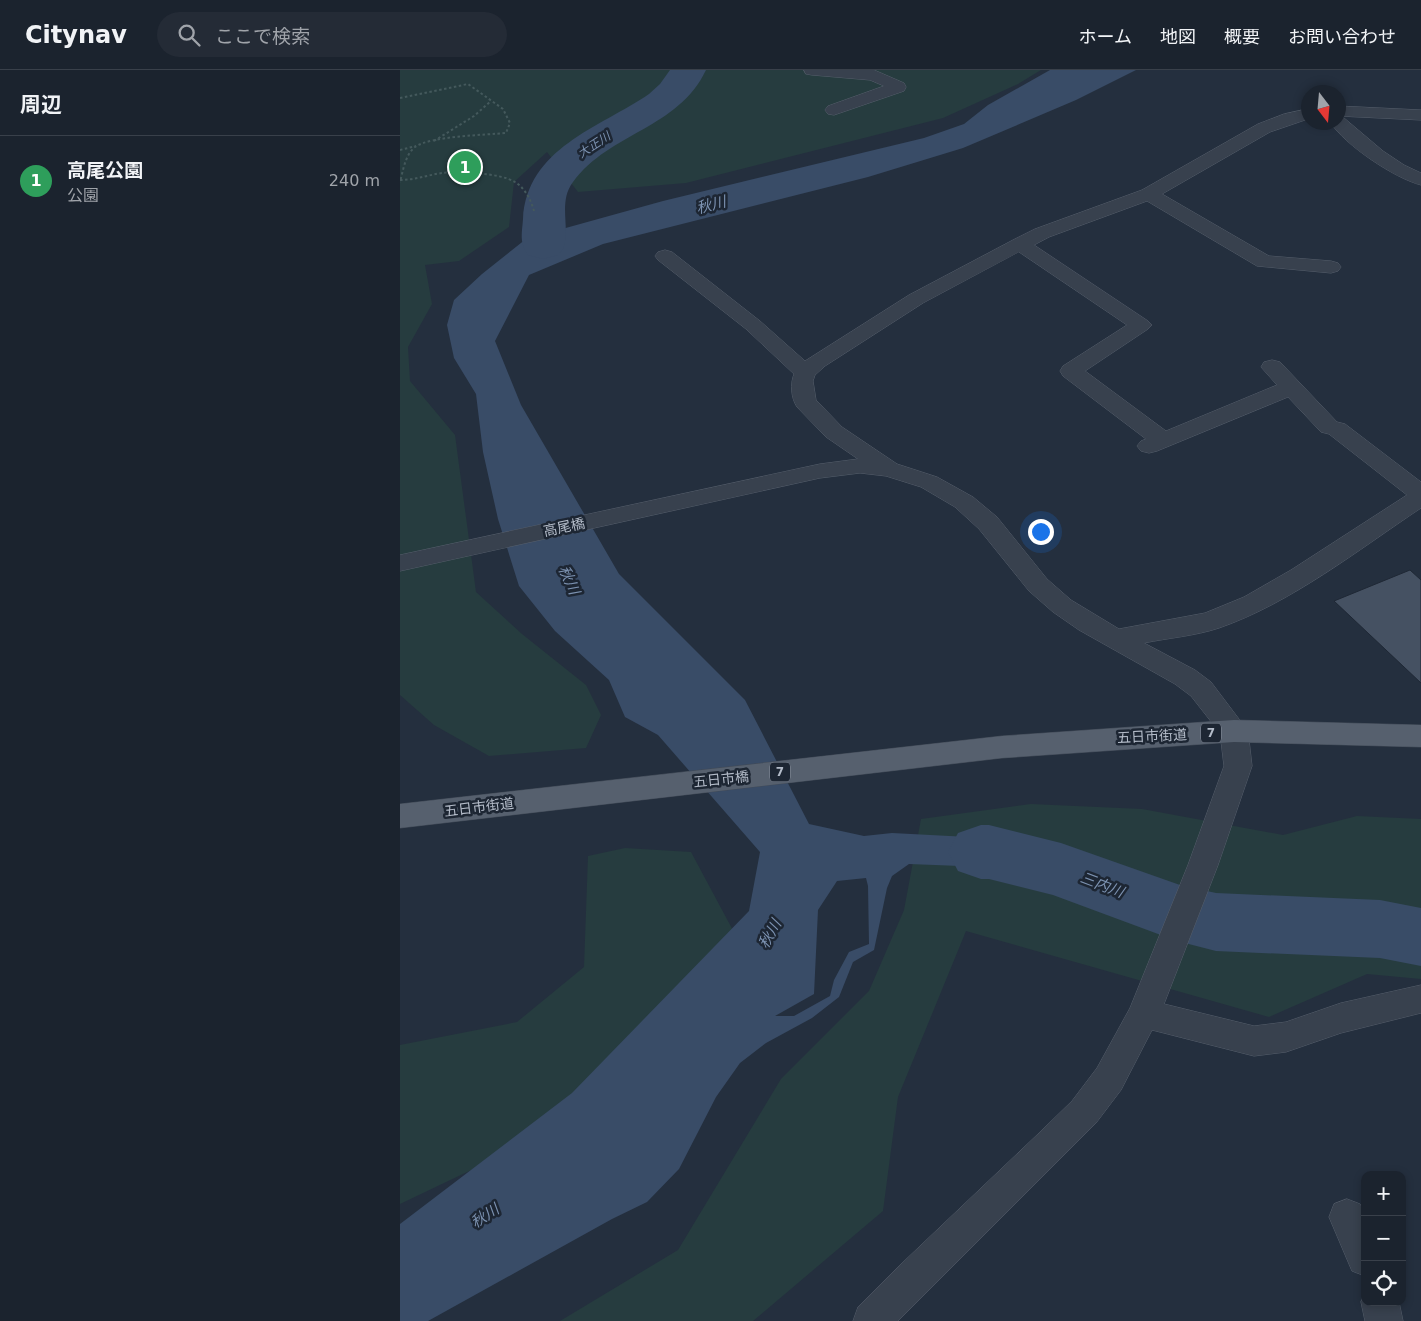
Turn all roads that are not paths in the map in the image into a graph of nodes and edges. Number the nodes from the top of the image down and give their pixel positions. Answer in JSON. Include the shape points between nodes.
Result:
{"nodes":[{"id":1,"x":812,"y":70,"type":"edge"},
{"id":2,"x":834,"y":110,"type":"dead end"},
{"id":3,"x":1346,"y":111,"type":"edge"},
{"id":4,"x":1421,"y":115,"type":"edge"},
{"id":5,"x":1301,"y":116,"type":"edge"},
{"id":6,"x":1346,"y":129,"type":"edge"},
{"id":7,"x":1421,"y":179,"type":"edge"},
{"id":8,"x":1149,"y":194,"type":"junction"},
{"id":9,"x":1020,"y":244,"type":"junction"},
{"id":10,"x":665,"y":256,"type":"dead end"},
{"id":11,"x":1331,"y":267,"type":"dead end"},
{"id":12,"x":1272,"y":367,"type":"dead end"},
{"id":13,"x":805,"y":373,"type":"junction"},
{"id":14,"x":1292,"y":387,"type":"junction"},
{"id":15,"x":889,"y":469,"type":"junction"},
{"id":16,"x":1417,"y":487,"type":"edge"},
{"id":17,"x":400,"y":563,"type":"edge"},
{"id":18,"x":1116,"y":639,"type":"junction"},
{"id":19,"x":1234,"y":732,"type":"junction"},
{"id":20,"x":1421,"y":736,"type":"edge"},
{"id":21,"x":1002,"y":747,"type":"joint"},
{"id":22,"x":558,"y":798,"type":"joint"},
{"id":23,"x":400,"y":816,"type":"edge"},
{"id":24,"x":1421,"y":999,"type":"edge"},
{"id":25,"x":1149,"y":1001,"type":"junction"},
{"id":26,"x":1347,"y":1217,"type":"dead end"},
{"id":27,"x":1361,"y":1249,"type":"edge"},
{"id":28,"x":1381,"y":1306,"type":"edge"},
{"id":29,"x":872,"y":1321,"type":"edge"},
{"id":30,"x":1384,"y":1321,"type":"edge"}],
"edges":[{"from":1,"to":2,"type":"street","via":[[874,75],[898,87]]},
{"from":3,"to":4,"type":"street"},
{"from":5,"to":8,"type":"street","via":[[1264,128]]},
{"from":6,"to":7,"type":"street","via":[[1384,162]]},
{"from":8,"to":9,"type":"street"},
{"from":8,"to":11,"type":"street","via":[[1264,262]]},
{"from":9,"to":13,"type":"street","via":[[916,299],[817,361]]},
{"from":9,"to":14,"type":"street","via":[[1141,325],[1071,371],[1156,443]]},
{"from":10,"to":13,"type":"street","via":[[753,325]]},
{"from":12,"to":14,"type":"street"},
{"from":13,"to":15,"type":"street","via":[[802,381],[805,402],[834,432]]},
{"from":14,"to":16,"type":"street","via":[[1329,427]]},
{"from":15,"to":17,"type":"street","name":"高尾橋","via":[[835,468]]},
{"from":15,"to":18,"type":"street","via":[[930,482],[964,502],[988,523],[1049,596]]},
{"from":16,"to":18,"type":"street","via":[[1300,576],[1253,603],[1210,621]]},
{"from":18,"to":19,"type":"street","via":[[1194,683]]},
{"from":19,"to":20,"type":"main road","name":"五日市街道","number":"7"},
{"from":19,"to":21,"type":"main road","name":"五日市街道","number":"7"},
{"from":19,"to":25,"type":"street","via":[[1238,766]]},
{"from":21,"to":22,"type":"main road","name":"五日市橋","number":"7"},
{"from":22,"to":23,"type":"main road","name":"五日市街道","number":"7"},
{"from":24,"to":25,"type":"street","via":[[1398,1002],[1286,1037],[1254,1041]]},
{"from":25,"to":29,"type":"street","via":[[1120,1060],[1084,1112]]},
{"from":26,"to":27,"type":"street"},
{"from":28,"to":30,"type":"street"}]}
